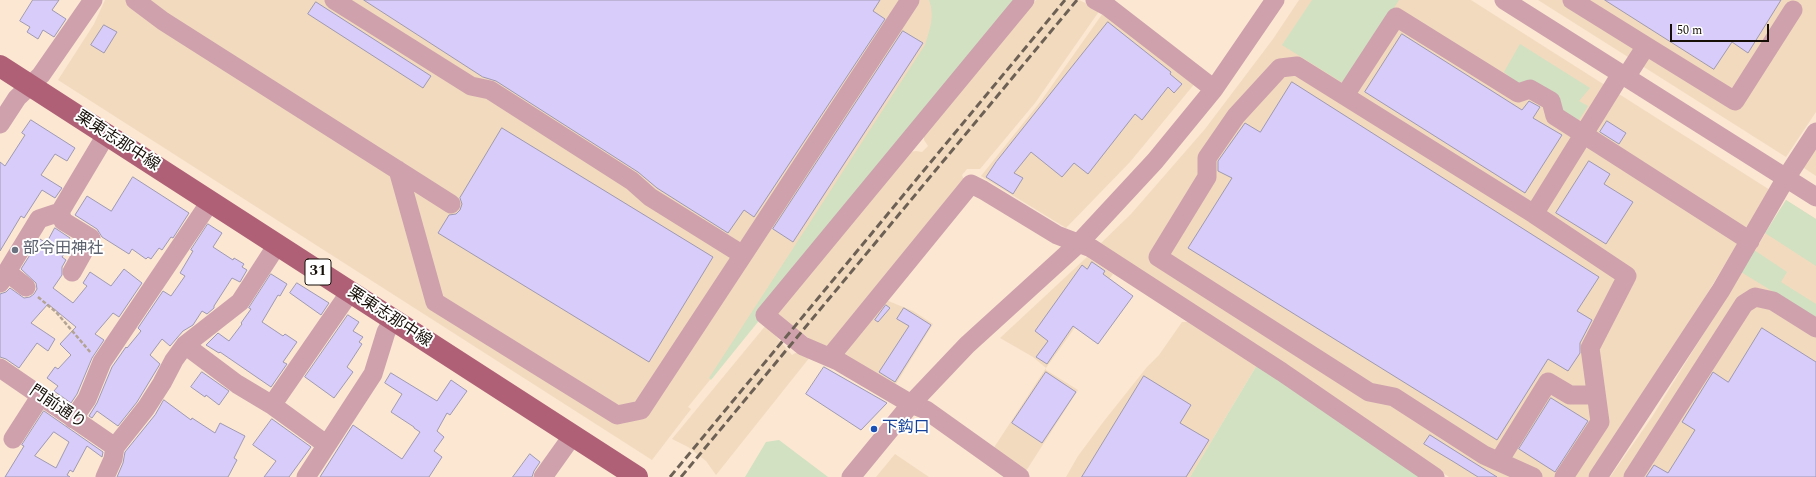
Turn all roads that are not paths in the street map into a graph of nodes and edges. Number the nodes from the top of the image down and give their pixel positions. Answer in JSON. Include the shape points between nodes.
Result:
{"nodes":[{"id":1,"x":93,"y":0,"type":"edge"},
{"id":2,"x":135,"y":0,"type":"edge"},
{"id":3,"x":334,"y":0,"type":"edge"},
{"id":4,"x":910,"y":0,"type":"edge"},
{"id":5,"x":1025,"y":0,"type":"edge"},
{"id":6,"x":1275,"y":0,"type":"edge"},
{"id":7,"x":1504,"y":0,"type":"edge"},
{"id":8,"x":1572,"y":0,"type":"edge"},
{"id":9,"x":1102,"y":4,"type":"edge"},
{"id":10,"x":1793,"y":10,"type":"dead end"},
{"id":11,"x":1646,"y":46,"type":"junction"},
{"id":12,"x":0,"y":66,"type":"edge"},
{"id":13,"x":1623,"y":76,"type":"junction"},
{"id":14,"x":30,"y":85,"type":"junction"},
{"id":15,"x":1214,"y":89,"type":"junction"},
{"id":16,"x":1344,"y":95,"type":"junction"},
{"id":17,"x":0,"y":124,"type":"edge"},
{"id":18,"x":1816,"y":132,"type":"edge"},
{"id":19,"x":106,"y":134,"type":"junction"},
{"id":20,"x":1584,"y":134,"type":"junction"},
{"id":21,"x":398,"y":170,"type":"junction"},
{"id":22,"x":1786,"y":178,"type":"junction"},
{"id":23,"x":1816,"y":197,"type":"edge"},
{"id":24,"x":210,"y":202,"type":"junction"},
{"id":25,"x":451,"y":204,"type":"dead end"},
{"id":26,"x":60,"y":212,"type":"junction"},
{"id":27,"x":1534,"y":214,"type":"junction"},
{"id":28,"x":1750,"y":240,"type":"junction"},
{"id":29,"x":1078,"y":244,"type":"junction"},
{"id":30,"x":277,"y":245,"type":"junction"},
{"id":31,"x":743,"y":255,"type":"junction"},
{"id":32,"x":72,"y":272,"type":"dead end"},
{"id":33,"x":4,"y":278,"type":"edge"},
{"id":34,"x":26,"y":286,"type":"road end"},
{"id":35,"x":350,"y":292,"type":"junction"},
{"id":36,"x":393,"y":320,"type":"junction"},
{"id":37,"x":1816,"y":328,"type":"edge"},
{"id":38,"x":186,"y":345,"type":"junction"},
{"id":39,"x":830,"y":357,"type":"junction"},
{"id":40,"x":0,"y":368,"type":"edge"},
{"id":41,"x":1596,"y":395,"type":"junction"},
{"id":42,"x":40,"y":397,"type":"junction"},
{"id":43,"x":912,"y":404,"type":"junction"},
{"id":44,"x":272,"y":405,"type":"junction"},
{"id":45,"x":73,"y":419,"type":"junction"},
{"id":46,"x":573,"y":435,"type":"junction"},
{"id":47,"x":13,"y":438,"type":"dead end"},
{"id":48,"x":327,"y":445,"type":"junction"},
{"id":49,"x":114,"y":447,"type":"junction"},
{"id":50,"x":1499,"y":461,"type":"junction"},
{"id":51,"x":105,"y":477,"type":"edge"},
{"id":52,"x":306,"y":477,"type":"edge"},
{"id":53,"x":543,"y":477,"type":"edge"},
{"id":54,"x":637,"y":477,"type":"edge"},
{"id":55,"x":852,"y":477,"type":"edge"},
{"id":56,"x":1020,"y":477,"type":"edge"},
{"id":57,"x":1435,"y":477,"type":"edge"},
{"id":58,"x":1533,"y":477,"type":"edge"},
{"id":59,"x":1564,"y":477,"type":"edge"},
{"id":60,"x":1598,"y":477,"type":"edge"},
{"id":61,"x":1633,"y":477,"type":"edge"}],
"edges":[{"from":1,"to":14,"type":"street","via":[[41,75]]},
{"from":2,"to":21,"type":"street","via":[[163,21]]},
{"from":3,"to":31,"type":"street","via":[[471,86],[490,90],[632,181],[650,197]]},
{"from":4,"to":31,"type":"street"},
{"from":5,"to":39,"type":"street","via":[[765,315],[803,346]]},
{"from":6,"to":15,"type":"street"},
{"from":7,"to":13,"type":"street"},
{"from":8,"to":11,"type":"street"},
{"from":9,"to":15,"type":"street"},
{"from":10,"to":11,"type":"street","via":[[1735,102]]},
{"from":11,"to":13,"type":"street"},
{"from":12,"to":14,"type":"main road","name":"栗東志那中線","number":"31"},
{"from":13,"to":20,"type":"street"},
{"from":13,"to":22,"type":"street"},
{"from":14,"to":17,"type":"street","via":[[17,98]]},
{"from":14,"to":19,"type":"main road","name":"栗東志那中線","number":"31"},
{"from":15,"to":29,"type":"street","via":[[1155,161]]},
{"from":16,"to":20,"type":"street","via":[[1396,17],[1518,93],[1530,89],[1551,101],[1555,116]]},
{"from":16,"to":27,"type":"street"},
{"from":16,"to":50,"type":"street","via":[[1297,66],[1280,68],[1236,116],[1207,158],[1207,177],[1158,257],[1369,392],[1394,397],[1484,455]]},
{"from":18,"to":22,"type":"street"},
{"from":19,"to":24,"type":"main road","name":"栗東志那中線","number":"31"},
{"from":19,"to":26,"type":"street"},
{"from":20,"to":27,"type":"street"},
{"from":20,"to":28,"type":"street"},
{"from":21,"to":25,"type":"street"},
{"from":21,"to":31,"type":"street","via":[[435,302],[617,415],[640,410]]},
{"from":22,"to":23,"type":"street"},
{"from":22,"to":28,"type":"street"},
{"from":24,"to":30,"type":"main road","name":"栗東志那中線","number":"31"},
{"from":24,"to":45,"type":"street","via":[[102,362],[87,399]]},
{"from":26,"to":32,"type":"street","via":[[63,221],[91,238]]},
{"from":26,"to":33,"type":"street","via":[[39,219]]},
{"from":27,"to":41,"type":"street","via":[[1627,276],[1590,348]]},
{"from":28,"to":60,"type":"street","via":[[1721,290]]},
{"from":29,"to":39,"type":"street","via":[[1057,236],[971,184]]},
{"from":29,"to":43,"type":"street","via":[[967,345]]},
{"from":29,"to":57,"type":"street","via":[[1090,248],[1282,372]]},
{"from":30,"to":35,"type":"main road","name":"栗東志那中線","number":"31"},
{"from":30,"to":38,"type":"street","via":[[240,302]]},
{"from":33,"to":34,"type":"street"},
{"from":35,"to":36,"type":"main road","name":"栗東志那中線","number":"31"},
{"from":35,"to":44,"type":"street"},
{"from":36,"to":46,"type":"main road","name":"栗東志那中線","number":"31"},
{"from":36,"to":48,"type":"street","via":[[386,332],[373,374]]},
{"from":37,"to":61,"type":"street","via":[[1773,301],[1755,297],[1744,304]]},
{"from":38,"to":44,"type":"street","via":[[237,384]]},
{"from":38,"to":49,"type":"street","via":[[174,360],[146,408]]},
{"from":39,"to":43,"type":"street"},
{"from":40,"to":42,"type":"street","name":"門前通り"},
{"from":41,"to":50,"type":"street","via":[[1570,395],[1548,382]]},
{"from":41,"to":59,"type":"street","via":[[1600,422]]},
{"from":42,"to":45,"type":"street","name":"門前通り"},
{"from":42,"to":47,"type":"street"},
{"from":43,"to":55,"type":"street"},
{"from":43,"to":56,"type":"street","via":[[926,410]]},
{"from":44,"to":48,"type":"street"},
{"from":45,"to":49,"type":"street","name":"門前通り"},
{"from":46,"to":53,"type":"street"},
{"from":46,"to":54,"type":"main road","name":"栗東志那中線","number":"31"},
{"from":48,"to":52,"type":"street"},
{"from":49,"to":51,"type":"street","via":[[113,459]]},
{"from":50,"to":58,"type":"street"}]}
